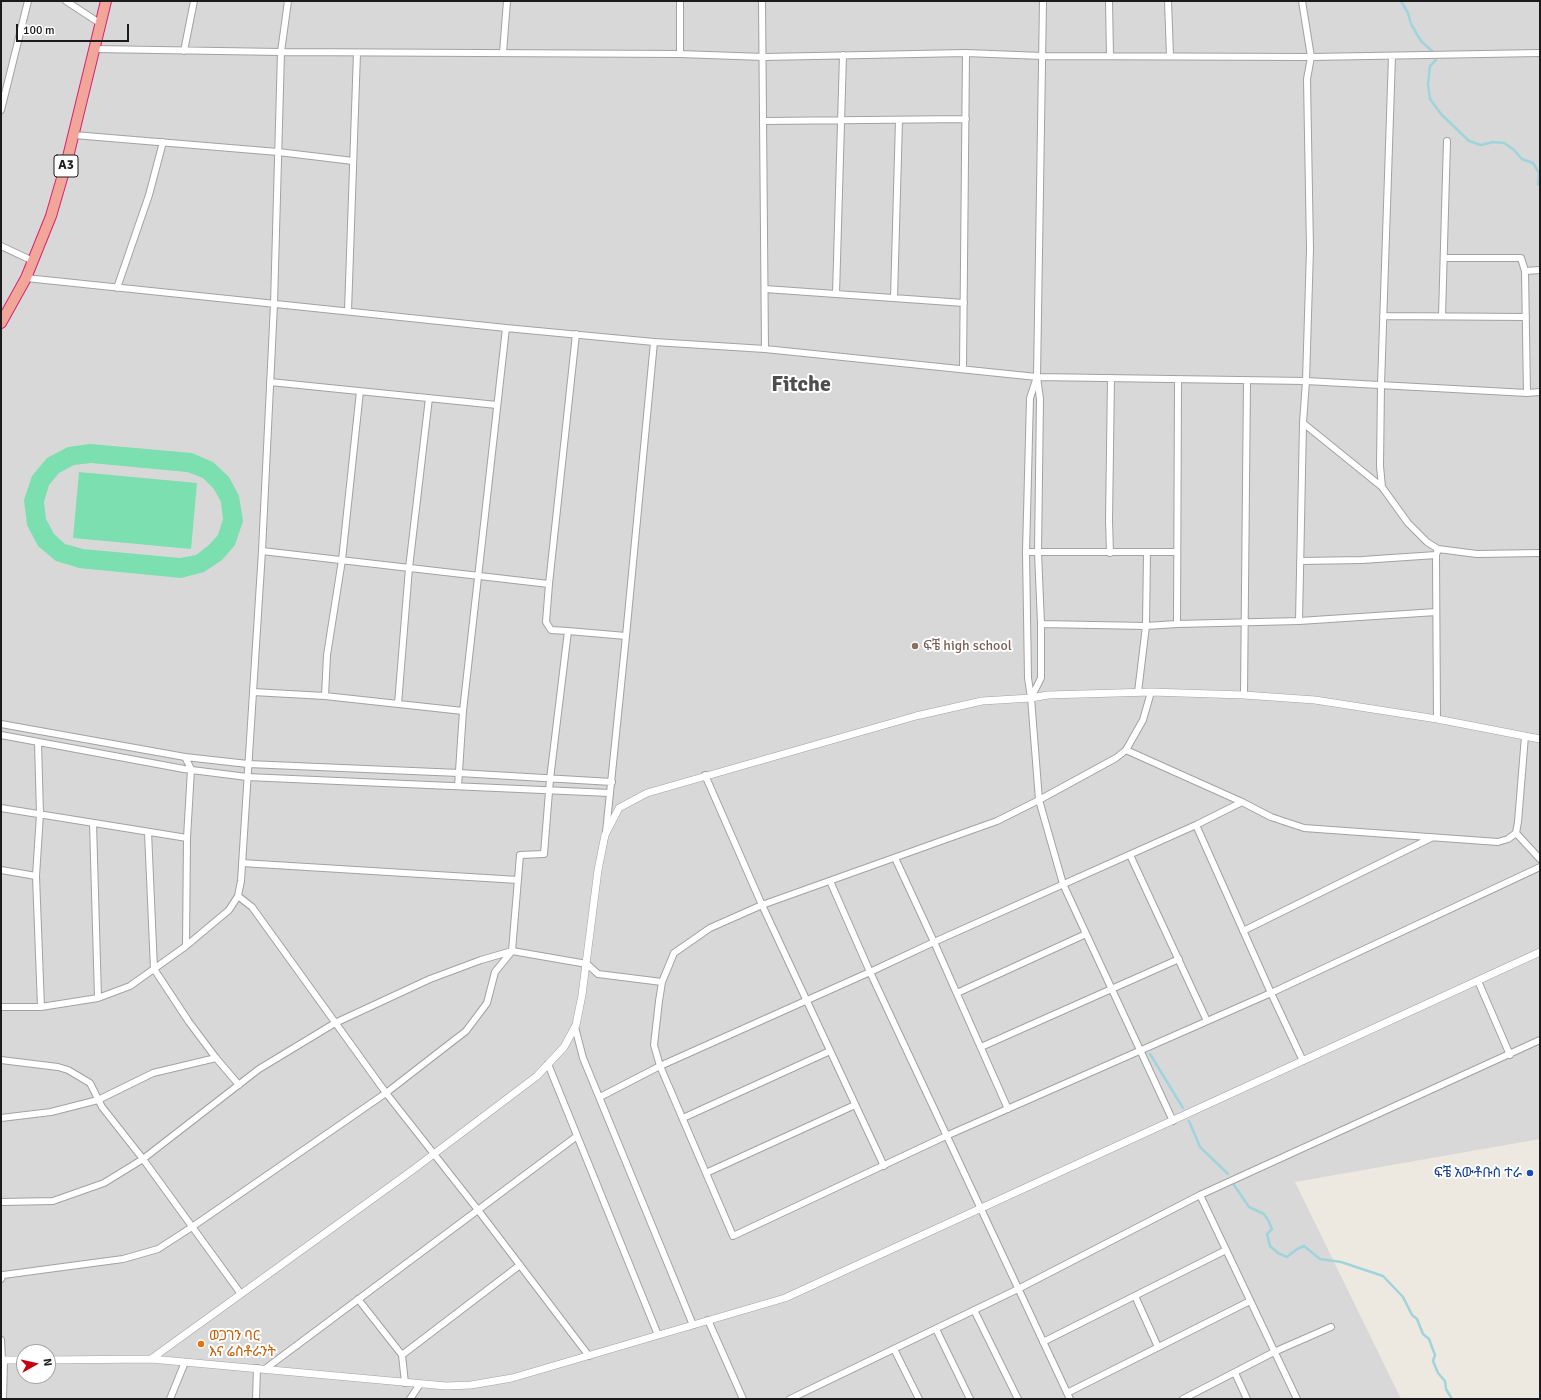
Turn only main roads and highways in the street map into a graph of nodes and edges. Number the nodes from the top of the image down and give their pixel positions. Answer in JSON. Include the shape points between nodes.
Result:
{"nodes":[{"id":1,"x":106,"y":1,"type":"edge"},
{"id":2,"x":1,"y":322,"type":"edge"}],
"edges":[{"from":1,"to":2,"type":"highway","number":"A3","via":[[74,135],[51,216],[26,278]]}]}
